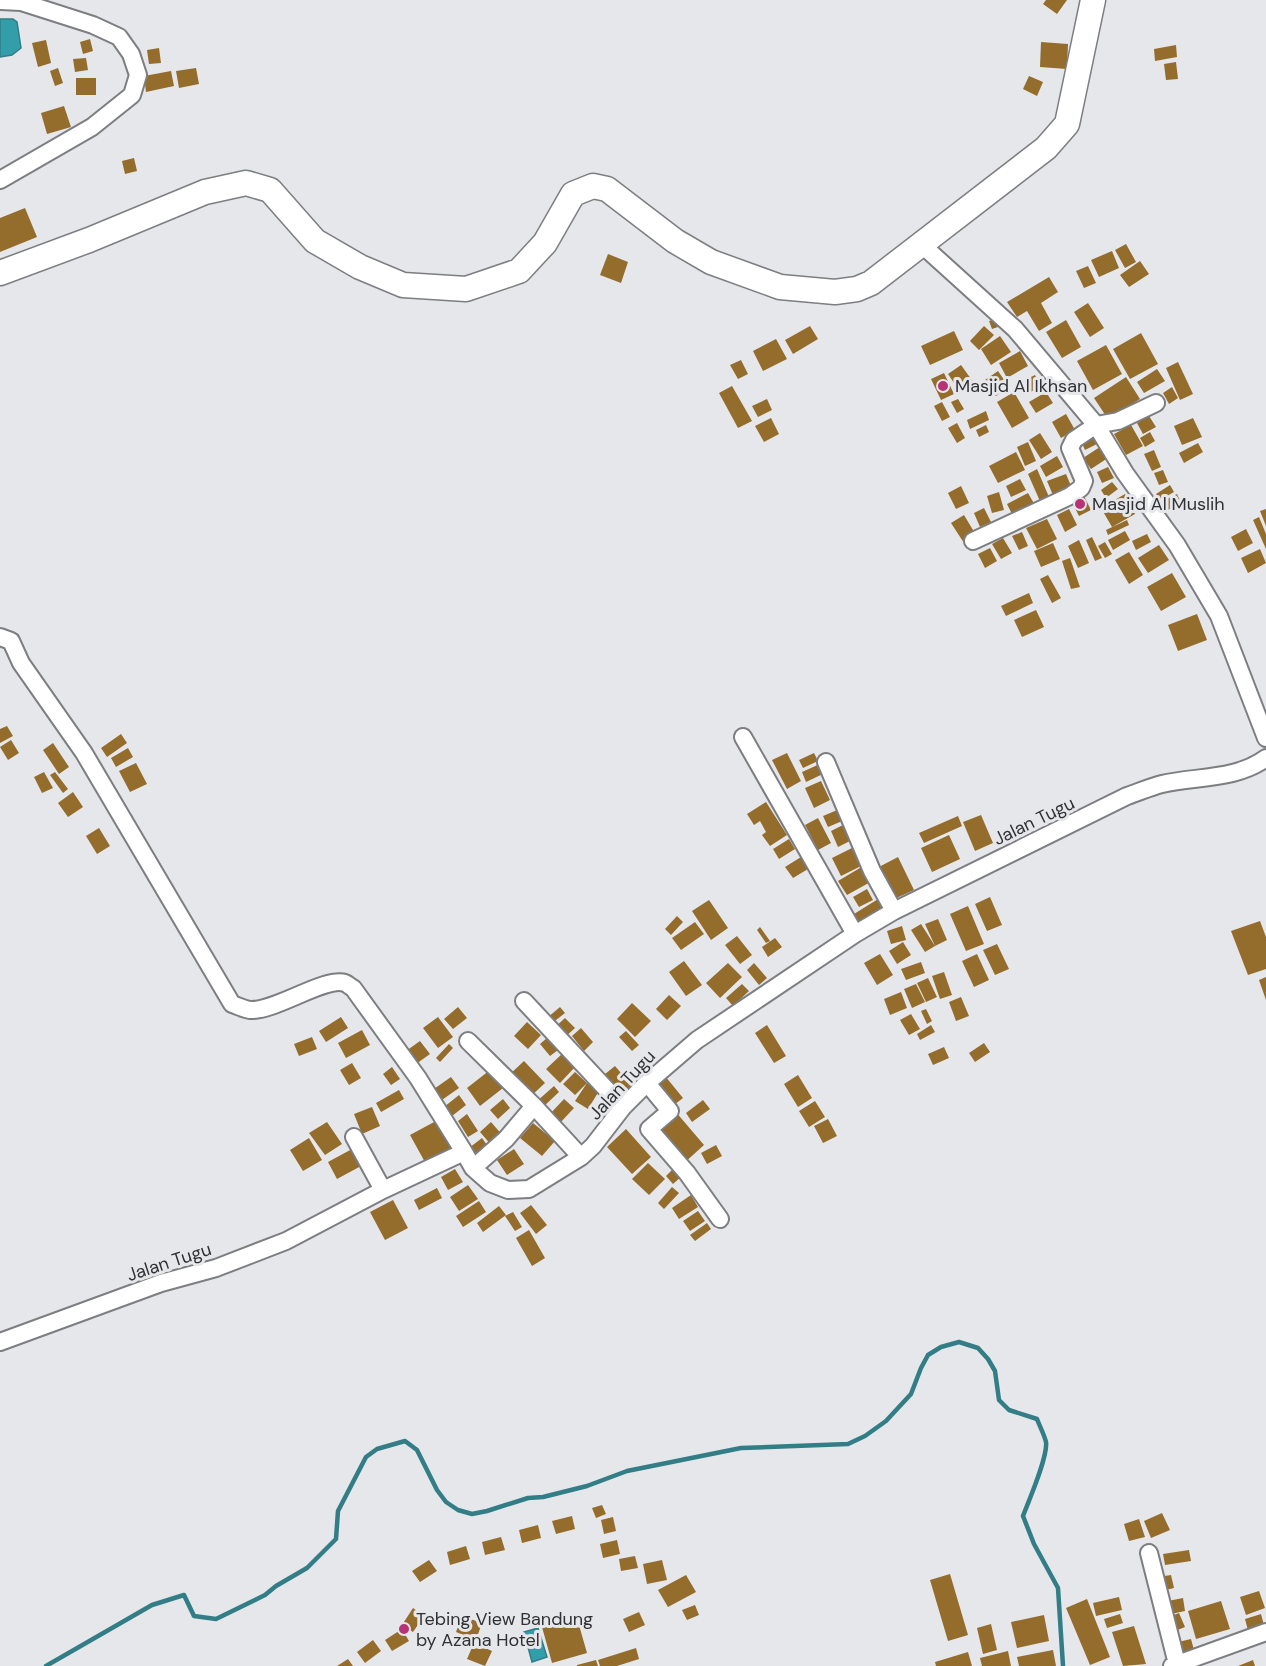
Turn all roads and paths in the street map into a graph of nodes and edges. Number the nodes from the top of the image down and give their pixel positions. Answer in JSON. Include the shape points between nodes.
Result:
{"nodes":[{"id":1,"x":1093,"y":0,"type":"edge"},
{"id":2,"x":0,"y":1,"type":"edge"},
{"id":3,"x":0,"y":180,"type":"edge"},
{"id":4,"x":921,"y":244,"type":"junction"},
{"id":5,"x":0,"y":273,"type":"edge"},
{"id":6,"x":1156,"y":403,"type":"dead end"},
{"id":7,"x":1096,"y":424,"type":"junction"},
{"id":8,"x":973,"y":542,"type":"dead end"},
{"id":9,"x":0,"y":637,"type":"edge"},
{"id":10,"x":743,"y":737,"type":"dead end"},
{"id":11,"x":1266,"y":738,"type":"edge"},
{"id":12,"x":1266,"y":758,"type":"edge"},
{"id":13,"x":826,"y":762,"type":"dead end"},
{"id":14,"x":894,"y":911,"type":"junction"},
{"id":15,"x":855,"y":934,"type":"junction"},
{"id":16,"x":524,"y":1001,"type":"dead end"},
{"id":17,"x":468,"y":1041,"type":"dead end"},
{"id":18,"x":647,"y":1083,"type":"junction"},
{"id":19,"x":534,"y":1106,"type":"junction"},
{"id":20,"x":623,"y":1107,"type":"junction"},
{"id":21,"x":354,"y":1137,"type":"dead end"},
{"id":22,"x":464,"y":1152,"type":"junction"},
{"id":23,"x":581,"y":1157,"type":"junction"},
{"id":24,"x":473,"y":1168,"type":"junction"},
{"id":25,"x":382,"y":1190,"type":"junction"},
{"id":26,"x":720,"y":1219,"type":"dead end"},
{"id":27,"x":0,"y":1342,"type":"edge"},
{"id":28,"x":1149,"y":1552,"type":"dead end"},
{"id":29,"x":1266,"y":1632,"type":"edge"},
{"id":30,"x":1175,"y":1665,"type":"edge"}],
"edges":[{"from":1,"to":4,"type":"main road","via":[[1067,124],[1046,148]]},
{"from":2,"to":3,"type":"street","via":[[21,2],[119,37],[131,54],[138,75],[132,95],[92,127]]},
{"from":4,"to":5,"type":"main road","via":[[871,283],[857,289],[835,292],[780,287],[711,262],[675,241],[607,189],[592,186],[573,194],[545,243],[519,271],[466,289],[403,285],[360,267],[315,241],[270,190],[246,183],[205,192]]},
{"from":4,"to":7,"type":"street","via":[[1015,329]]},
{"from":6,"to":7,"type":"street","via":[[1118,421]]},
{"from":7,"to":8,"type":"street","via":[[1074,440],[1070,448],[1084,481],[1081,488]]},
{"from":7,"to":11,"type":"street","via":[[1219,616]]},
{"from":9,"to":22,"type":"street","via":[[11,641],[21,663],[84,753],[232,1004],[252,1010],[328,984],[345,983],[353,988],[418,1078]]},
{"from":10,"to":15,"type":"street"},
{"from":12,"to":14,"type":"street","name":"Jalan Tugu","via":[[1228,774],[1162,784],[1127,796]]},
{"from":13,"to":14,"type":"street","via":[[872,871]]},
{"from":14,"to":15,"type":"street","name":"Jalan Tugu"},
{"from":15,"to":18,"type":"street","name":"Jalan Tugu","via":[[697,1040]]},
{"from":16,"to":20,"type":"street"},
{"from":17,"to":19,"type":"street"},
{"from":18,"to":20,"type":"street","name":"Jalan Tugu"},
{"from":18,"to":26,"type":"street","via":[[670,1111],[649,1130]]},
{"from":19,"to":23,"type":"street"},
{"from":19,"to":24,"type":"street","via":[[506,1139]]},
{"from":20,"to":23,"type":"street","name":"Jalan Tugu"},
{"from":21,"to":25,"type":"street"},
{"from":22,"to":24,"type":"street","name":"Jalan Tugu"},
{"from":22,"to":25,"type":"street","name":"Jalan Tugu"},
{"from":23,"to":24,"type":"street","name":"Jalan Tugu","via":[[529,1189],[508,1190],[490,1183]]},
{"from":25,"to":27,"type":"street","name":"Jalan Tugu","via":[[286,1241]]},
{"from":28,"to":30,"type":"street"},
{"from":29,"to":30,"type":"street"}]}
